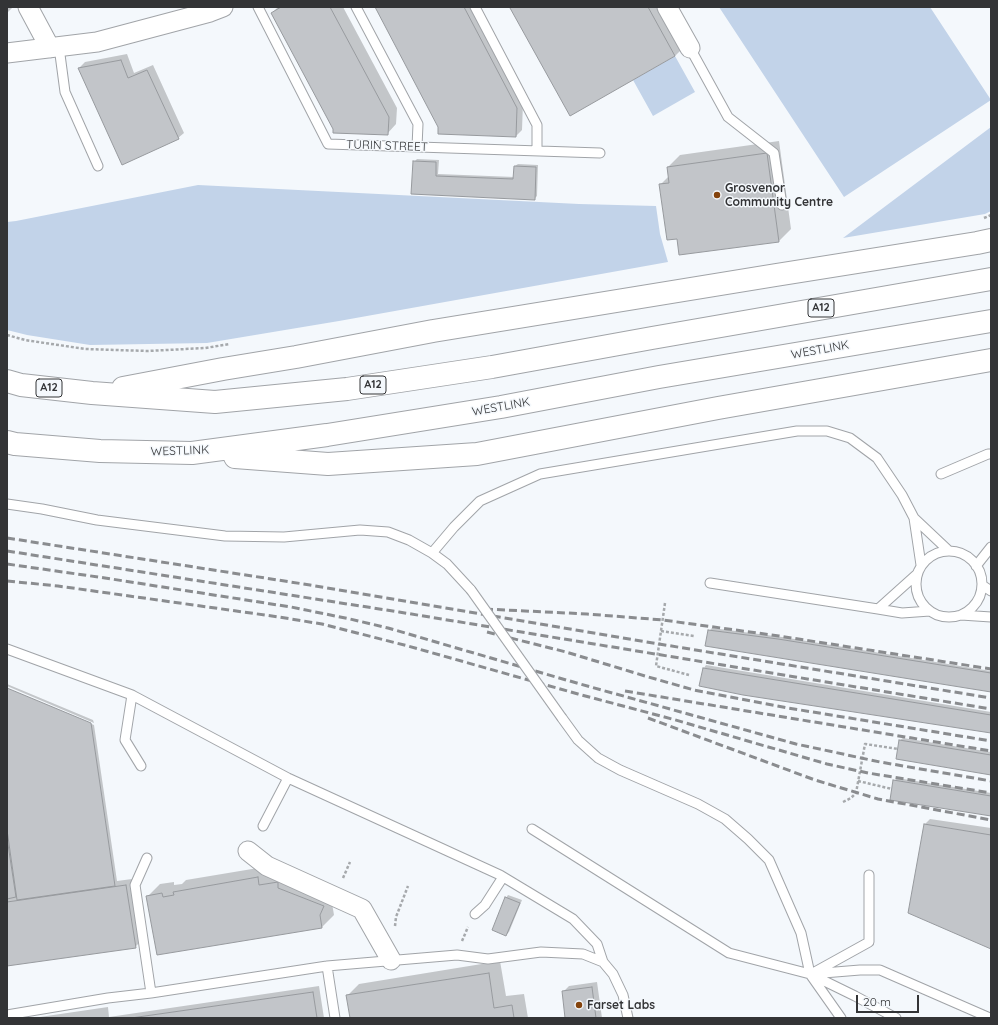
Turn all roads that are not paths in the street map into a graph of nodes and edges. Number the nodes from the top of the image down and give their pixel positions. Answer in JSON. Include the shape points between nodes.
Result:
{"nodes":[{"id":1,"x":28,"y":7,"type":"edge"},
{"id":2,"x":223,"y":7,"type":"edge"},
{"id":3,"x":258,"y":7,"type":"edge"},
{"id":4,"x":356,"y":7,"type":"edge"},
{"id":5,"x":475,"y":7,"type":"edge"},
{"id":6,"x":667,"y":7,"type":"edge"},
{"id":7,"x":55,"y":47,"type":"junction"},
{"id":8,"x":690,"y":48,"type":"joint"},
{"id":9,"x":7,"y":53,"type":"edge"},
{"id":10,"x":417,"y":146,"type":"junction"},
{"id":11,"x":537,"y":151,"type":"junction"},
{"id":12,"x":600,"y":153,"type":"dead end"},
{"id":13,"x":98,"y":166,"type":"dead end"},
{"id":14,"x":782,"y":205,"type":"dead end"},
{"id":15,"x":991,"y":240,"type":"edge"},
{"id":16,"x":991,"y":279,"type":"edge"},
{"id":17,"x":991,"y":321,"type":"edge"},
{"id":18,"x":991,"y":360,"type":"edge"},
{"id":19,"x":7,"y":381,"type":"edge"},
{"id":20,"x":92,"y":393,"type":"junction"},
{"id":21,"x":7,"y":442,"type":"edge"},
{"id":22,"x":192,"y":453,"type":"junction"},
{"id":23,"x":991,"y":454,"type":"edge"},
{"id":24,"x":941,"y":474,"type":"dead end"},
{"id":25,"x":7,"y":504,"type":"edge"},
{"id":26,"x":914,"y":518,"type":"junction"},
{"id":27,"x":991,"y":547,"type":"edge"},
{"id":28,"x":949,"y":551,"type":"junction"},
{"id":29,"x":432,"y":553,"type":"junction"},
{"id":30,"x":922,"y":565,"type":"junction"},
{"id":31,"x":976,"y":566,"type":"junction"},
{"id":32,"x":917,"y":574,"type":"junction"},
{"id":33,"x":710,"y":583,"type":"dead end"},
{"id":34,"x":982,"y":585,"type":"junction"},
{"id":35,"x":991,"y":591,"type":"edge"},
{"id":36,"x":878,"y":609,"type":"junction"},
{"id":37,"x":930,"y":611,"type":"junction"},
{"id":38,"x":961,"y":615,"type":"junction"},
{"id":39,"x":991,"y":617,"type":"edge"},
{"id":40,"x":7,"y":649,"type":"edge"},
{"id":41,"x":132,"y":695,"type":"junction"},
{"id":42,"x":141,"y":766,"type":"dead end"},
{"id":43,"x":288,"y":778,"type":"junction"},
{"id":44,"x":263,"y":826,"type":"dead end"},
{"id":45,"x":532,"y":829,"type":"dead end"},
{"id":46,"x":248,"y":850,"type":"dead end"},
{"id":47,"x":147,"y":858,"type":"dead end"},
{"id":48,"x":869,"y":875,"type":"dead end"},
{"id":49,"x":503,"y":877,"type":"junction"},
{"id":50,"x":475,"y":914,"type":"road end"},
{"id":51,"x":391,"y":960,"type":"junction"},
{"id":52,"x":603,"y":962,"type":"junction"},
{"id":53,"x":328,"y":966,"type":"junction"},
{"id":54,"x":810,"y":974,"type":"junction"},
{"id":55,"x":151,"y":993,"type":"junction"},
{"id":56,"x":7,"y":1015,"type":"edge"},
{"id":57,"x":335,"y":1018,"type":"edge"},
{"id":58,"x":628,"y":1018,"type":"edge"},
{"id":59,"x":841,"y":1018,"type":"edge"},
{"id":60,"x":896,"y":1018,"type":"edge"},
{"id":61,"x":990,"y":1018,"type":"edge"}],
"edges":[{"from":1,"to":7,"type":"street"},
{"from":2,"to":7,"type":"street","via":[[97,42]]},
{"from":3,"to":10,"type":"lane","name":"TURIN STREET","via":[[328,144]]},
{"from":4,"to":10,"type":"lane","via":[[418,124]]},
{"from":5,"to":11,"type":"lane","via":[[537,124]]},
{"from":6,"to":8,"type":"street"},
{"from":7,"to":9,"type":"street"},
{"from":7,"to":13,"type":"lane","via":[[65,92]]},
{"from":8,"to":14,"type":"lane","via":[[728,117],[774,153]]},
{"from":10,"to":11,"type":"lane","name":"TURIN STREET"},
{"from":11,"to":12,"type":"lane","name":"TURIN STREET"},
{"from":15,"to":20,"type":"highway","via":[[433,331]]},
{"from":16,"to":20,"type":"highway","number":"A12","via":[[492,367],[347,389],[215,402]]},
{"from":17,"to":22,"type":"highway","name":"WESTLINK","via":[[659,377],[501,407],[327,435]]},
{"from":18,"to":22,"type":"highway","via":[[477,454],[328,464]]},
{"from":19,"to":20,"type":"highway","number":"A12","via":[[21,385]]},
{"from":21,"to":22,"type":"highway","name":"WESTLINK","via":[[100,451]]},
{"from":23,"to":24,"type":"lane"},
{"from":25,"to":29,"type":"lane","via":[[96,520],[225,536],[284,537],[360,530],[388,532]]},
{"from":26,"to":28,"type":"lane"},
{"from":26,"to":29,"type":"lane","via":[[902,494],[877,458],[850,438],[827,431],[797,430],[540,474],[480,501]]},
{"from":26,"to":30,"type":"lane"},
{"from":27,"to":31,"type":"lane"},
{"from":28,"to":30,"type":"lane","via":[[929,557]]},
{"from":28,"to":31,"type":"lane","via":[[960,553]]},
{"from":29,"to":54,"type":"lane","bridge":true,"via":[[448,564],[471,590],[578,740],[598,758],[620,770],[698,804],[725,819],[769,860],[801,933]]},
{"from":30,"to":32,"type":"lane"},
{"from":31,"to":34,"type":"lane"},
{"from":32,"to":36,"type":"lane"},
{"from":32,"to":37,"type":"lane","via":[[917,596],[922,605]]},
{"from":33,"to":36,"type":"lane"},
{"from":34,"to":35,"type":"lane"},
{"from":34,"to":38,"type":"lane","via":[[976,603]]},
{"from":36,"to":37,"type":"lane","via":[[902,614]]},
{"from":37,"to":38,"type":"lane","via":[[940,617],[951,618]]},
{"from":38,"to":39,"type":"lane"},
{"from":40,"to":41,"type":"lane"},
{"from":41,"to":42,"type":"lane","via":[[125,740]]},
{"from":41,"to":43,"type":"lane"},
{"from":43,"to":44,"type":"lane"},
{"from":43,"to":49,"type":"lane"},
{"from":45,"to":54,"type":"lane","via":[[729,953]]},
{"from":46,"to":51,"type":"street","via":[[267,866],[362,909]]},
{"from":47,"to":55,"type":"lane","via":[[135,885]]},
{"from":48,"to":54,"type":"lane","via":[[869,942]]},
{"from":49,"to":50,"type":"lane","via":[[485,905]]},
{"from":49,"to":52,"type":"lane","via":[[573,918],[597,944]]},
{"from":51,"to":52,"type":"lane","via":[[457,955],[488,959],[541,952],[564,952],[583,954]]},
{"from":51,"to":53,"type":"lane"},
{"from":52,"to":58,"type":"lane","via":[[620,988]]},
{"from":53,"to":55,"type":"lane"},
{"from":53,"to":57,"type":"lane"},
{"from":54,"to":59,"type":"lane"},
{"from":54,"to":60,"type":"lane"},
{"from":54,"to":61,"type":"lane","via":[[880,970]]},
{"from":55,"to":56,"type":"lane"}]}
